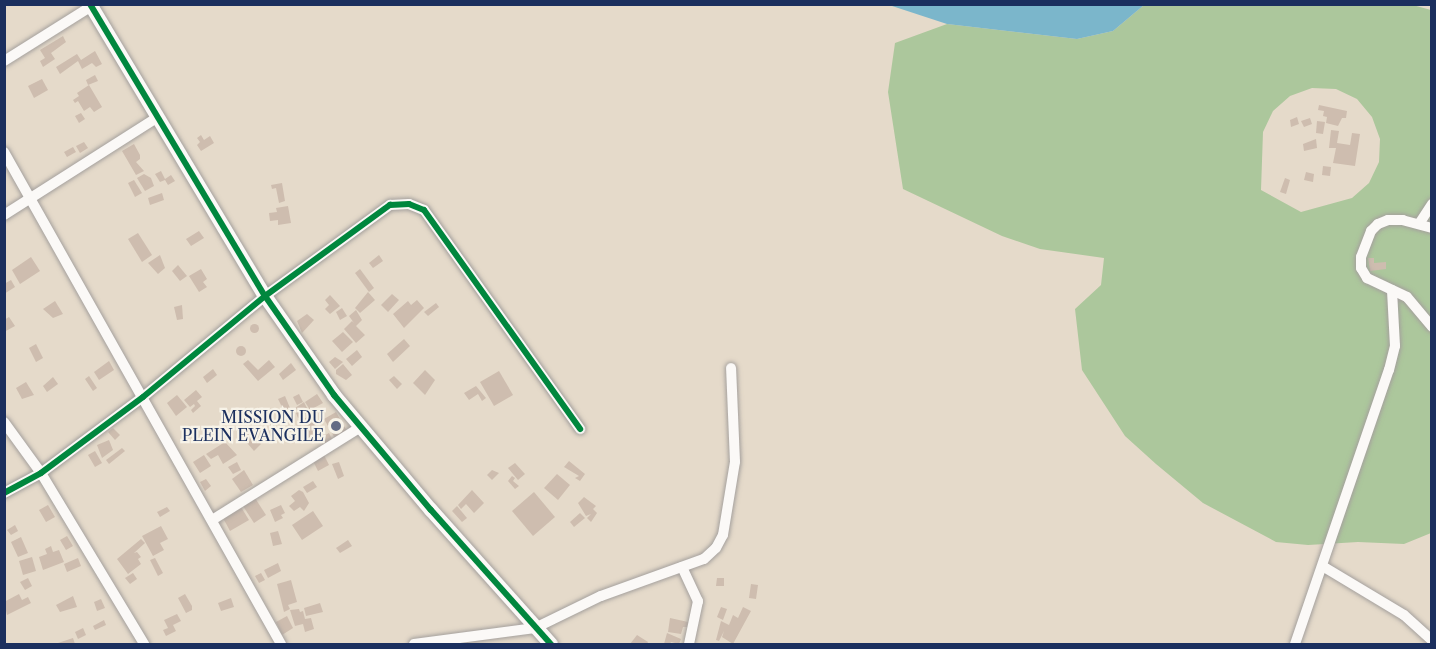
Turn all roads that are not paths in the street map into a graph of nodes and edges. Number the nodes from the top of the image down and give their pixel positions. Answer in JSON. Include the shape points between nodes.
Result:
{"nodes":[{"id":1,"x":92,"y":5,"type":"edge"},
{"id":2,"x":4,"y":61,"type":"edge"},
{"id":3,"x":158,"y":117,"type":"junction"},
{"id":4,"x":4,"y":152,"type":"edge"},
{"id":5,"x":31,"y":198,"type":"junction"},
{"id":6,"x":1431,"y":204,"type":"edge"},
{"id":7,"x":4,"y":215,"type":"edge"},
{"id":8,"x":1419,"y":224,"type":"junction"},
{"id":9,"x":1431,"y":228,"type":"edge"},
{"id":10,"x":1392,"y":290,"type":"junction"},
{"id":11,"x":265,"y":296,"type":"junction"},
{"id":12,"x":1431,"y":327,"type":"edge"},
{"id":13,"x":731,"y":368,"type":"dead end"},
{"id":14,"x":143,"y":397,"type":"junction"},
{"id":15,"x":4,"y":422,"type":"edge"},
{"id":16,"x":361,"y":427,"type":"junction"},
{"id":17,"x":580,"y":429,"type":"dead end"},
{"id":18,"x":41,"y":473,"type":"junction"},
{"id":19,"x":4,"y":493,"type":"edge"},
{"id":20,"x":212,"y":520,"type":"junction"},
{"id":21,"x":682,"y":567,"type":"junction"},
{"id":22,"x":1324,"y":567,"type":"junction"},
{"id":23,"x":535,"y":628,"type":"junction"},
{"id":24,"x":1431,"y":640,"type":"edge"},
{"id":25,"x":144,"y":645,"type":"edge"},
{"id":26,"x":281,"y":645,"type":"edge"},
{"id":27,"x":414,"y":645,"type":"edge"},
{"id":28,"x":551,"y":645,"type":"edge"},
{"id":29,"x":689,"y":645,"type":"edge"},
{"id":30,"x":1295,"y":645,"type":"edge"}],
"edges":[{"from":1,"to":2,"type":"street"},
{"from":1,"to":3,"type":"street"},
{"from":3,"to":5,"type":"street"},
{"from":3,"to":11,"type":"street"},
{"from":4,"to":5,"type":"street"},
{"from":5,"to":7,"type":"street"},
{"from":5,"to":14,"type":"street"},
{"from":6,"to":8,"type":"street"},
{"from":8,"to":9,"type":"street"},
{"from":8,"to":10,"type":"street","via":[[1388,220],[1371,231],[1360,268],[1367,278]]},
{"from":10,"to":12,"type":"street","via":[[1407,297]]},
{"from":10,"to":22,"type":"street","via":[[1395,346]]},
{"from":11,"to":14,"type":"street"},
{"from":11,"to":16,"type":"street"},
{"from":11,"to":17,"type":"street","via":[[390,205],[409,204],[424,210]]},
{"from":13,"to":21,"type":"street","via":[[735,462],[723,536],[704,559]]},
{"from":14,"to":18,"type":"street"},
{"from":14,"to":20,"type":"street"},
{"from":15,"to":18,"type":"street"},
{"from":16,"to":20,"type":"street"},
{"from":16,"to":23,"type":"street"},
{"from":18,"to":19,"type":"street"},
{"from":18,"to":25,"type":"street"},
{"from":20,"to":26,"type":"street"},
{"from":21,"to":23,"type":"street","via":[[601,596]]},
{"from":21,"to":29,"type":"street","via":[[698,601]]},
{"from":22,"to":24,"type":"street","via":[[1404,615]]},
{"from":22,"to":30,"type":"street"},
{"from":23,"to":27,"type":"street"},
{"from":23,"to":28,"type":"street"}]}
